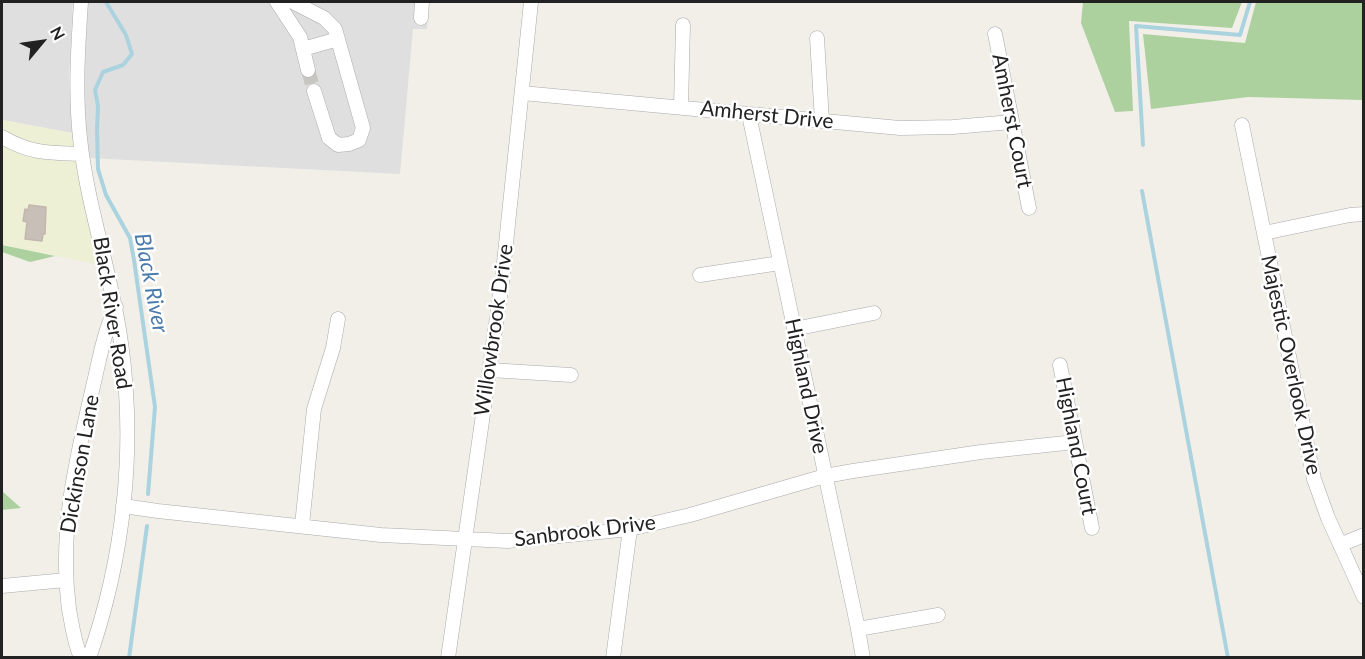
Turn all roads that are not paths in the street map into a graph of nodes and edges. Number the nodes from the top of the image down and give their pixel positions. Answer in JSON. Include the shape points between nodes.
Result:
{"nodes":[{"id":1,"x":277,"y":2,"type":"edge"},
{"id":2,"x":293,"y":2,"type":"edge"},
{"id":3,"x":422,"y":2,"type":"edge"},
{"id":4,"x":531,"y":2,"type":"edge"},
{"id":5,"x":81,"y":4,"type":"edge"},
{"id":6,"x":421,"y":18,"type":"dead end"},
{"id":7,"x":683,"y":25,"type":"dead end"},
{"id":8,"x":995,"y":34,"type":"dead end"},
{"id":9,"x":817,"y":38,"type":"dead end"},
{"id":10,"x":338,"y":39,"type":"junction"},
{"id":11,"x":303,"y":49,"type":"junction"},
{"id":12,"x":308,"y":70,"type":"tunnel mouth"},
{"id":13,"x":314,"y":91,"type":"tunnel mouth"},
{"id":14,"x":522,"y":93,"type":"junction"},
{"id":15,"x":681,"y":106,"type":"junction"},
{"id":16,"x":749,"y":115,"type":"junction"},
{"id":17,"x":822,"y":121,"type":"junction"},
{"id":18,"x":1012,"y":122,"type":"junction"},
{"id":19,"x":1242,"y":125,"type":"dead end"},
{"id":20,"x":2,"y":137,"type":"edge"},
{"id":21,"x":82,"y":154,"type":"junction"},
{"id":22,"x":1029,"y":208,"type":"dead end"},
{"id":23,"x":1364,"y":214,"type":"edge"},
{"id":24,"x":1264,"y":233,"type":"junction"},
{"id":25,"x":780,"y":263,"type":"junction"},
{"id":26,"x":699,"y":275,"type":"dead end"},
{"id":27,"x":116,"y":307,"type":"junction"},
{"id":28,"x":874,"y":313,"type":"dead end"},
{"id":29,"x":338,"y":319,"type":"dead end"},
{"id":30,"x":794,"y":329,"type":"junction"},
{"id":31,"x":1060,"y":365,"type":"dead end"},
{"id":32,"x":490,"y":370,"type":"junction"},
{"id":33,"x":572,"y":375,"type":"dead end"},
{"id":34,"x":1075,"y":442,"type":"junction"},
{"id":35,"x":825,"y":476,"type":"junction"},
{"id":36,"x":123,"y":506,"type":"junction"},
{"id":37,"x":302,"y":525,"type":"junction"},
{"id":38,"x":1092,"y":528,"type":"dead end"},
{"id":39,"x":630,"y":529,"type":"junction"},
{"id":40,"x":1364,"y":535,"type":"edge"},
{"id":41,"x":465,"y":540,"type":"junction"},
{"id":42,"x":1340,"y":545,"type":"junction"},
{"id":43,"x":66,"y":580,"type":"junction"},
{"id":44,"x":2,"y":586,"type":"edge"},
{"id":45,"x":1364,"y":597,"type":"edge"},
{"id":46,"x":938,"y":615,"type":"dead end"},
{"id":47,"x":858,"y":629,"type":"junction"},
{"id":48,"x":81,"y":657,"type":"edge"},
{"id":49,"x":89,"y":657,"type":"edge"},
{"id":50,"x":448,"y":657,"type":"edge"},
{"id":51,"x":613,"y":657,"type":"edge"},
{"id":52,"x":863,"y":657,"type":"edge"}],
"edges":[{"from":1,"to":11,"type":"street","via":[[300,37]]},
{"from":2,"to":10,"type":"street","via":[[324,18],[335,29]]},
{"from":3,"to":6,"type":"street"},
{"from":4,"to":14,"type":"street","name":"Willowbrook Drive"},
{"from":5,"to":21,"type":"street","name":"Black River Road","via":[[76,78]]},
{"from":7,"to":15,"type":"street"},
{"from":8,"to":18,"type":"street","name":"Amherst Court"},
{"from":9,"to":17,"type":"street"},
{"from":10,"to":11,"type":"street"},
{"from":10,"to":13,"type":"street","via":[[363,128],[359,140],[338,145],[329,138]]},
{"from":11,"to":12,"type":"street"},
{"from":14,"to":15,"type":"street","name":"Amherst Drive"},
{"from":14,"to":32,"type":"street","name":"Willowbrook Drive"},
{"from":15,"to":16,"type":"street","name":"Amherst Drive"},
{"from":16,"to":17,"type":"street","name":"Amherst Drive"},
{"from":16,"to":25,"type":"street","name":"Highland Drive"},
{"from":17,"to":18,"type":"street","name":"Amherst Drive","via":[[932,128]]},
{"from":18,"to":22,"type":"street","name":"Amherst Court"},
{"from":19,"to":24,"type":"street","name":"Majestic Overlook Drive"},
{"from":20,"to":21,"type":"street","via":[[20,148],[42,153]]},
{"from":21,"to":27,"type":"street","name":"Black River Road"},
{"from":23,"to":24,"type":"street"},
{"from":24,"to":42,"type":"street","name":"Majestic Overlook Drive","via":[[1314,479]]},
{"from":25,"to":26,"type":"street"},
{"from":25,"to":30,"type":"street","name":"Highland Drive"},
{"from":27,"to":36,"type":"street","name":"Black River Road","via":[[127,418]]},
{"from":27,"to":43,"type":"street","name":"Dickinson Lane","via":[[107,325],[77,458],[66,529]]},
{"from":28,"to":30,"type":"street"},
{"from":29,"to":37,"type":"street","via":[[314,409]]},
{"from":30,"to":35,"type":"street","name":"Highland Drive"},
{"from":31,"to":34,"type":"street","name":"Highland Court"},
{"from":32,"to":33,"type":"street"},
{"from":32,"to":41,"type":"street","name":"Willowbrook Drive"},
{"from":34,"to":35,"type":"street","name":"Sanbrook Drive"},
{"from":34,"to":38,"type":"street","name":"Highland Court"},
{"from":35,"to":39,"type":"street","name":"Sanbrook Drive"},
{"from":35,"to":47,"type":"street","name":"Highland Drive"},
{"from":36,"to":37,"type":"street","name":"Sanbrook Drive"},
{"from":36,"to":49,"type":"street","name":"Black River Road","via":[[111,581]]},
{"from":37,"to":41,"type":"street","name":"Sanbrook Drive"},
{"from":39,"to":41,"type":"street","name":"Sanbrook Drive","via":[[508,541]]},
{"from":39,"to":51,"type":"street"},
{"from":40,"to":42,"type":"street"},
{"from":41,"to":50,"type":"street","name":"Willowbrook Drive"},
{"from":42,"to":45,"type":"street","name":"Majestic Overlook Drive"},
{"from":43,"to":44,"type":"street"},
{"from":43,"to":48,"type":"street","name":"Dickinson Lane"},
{"from":46,"to":47,"type":"street"},
{"from":47,"to":52,"type":"street","name":"Highland Drive"}]}
